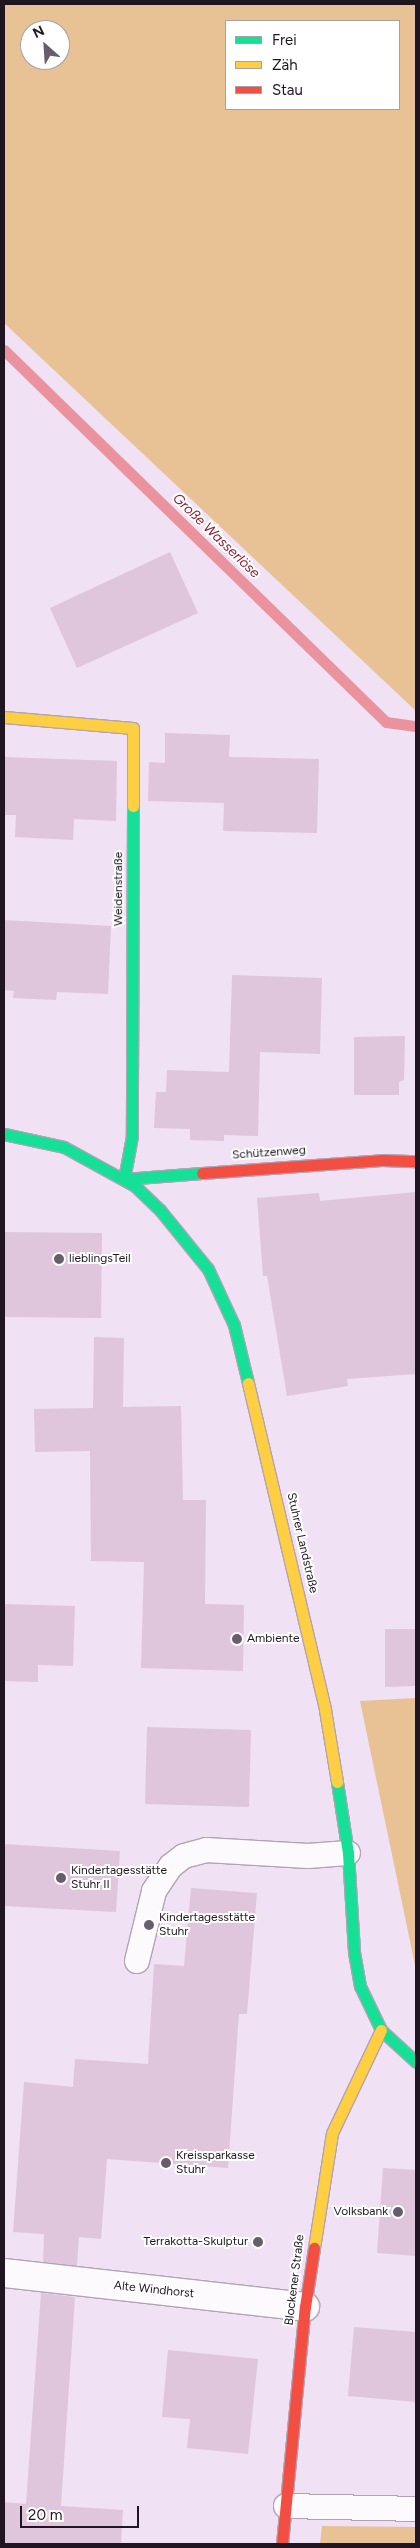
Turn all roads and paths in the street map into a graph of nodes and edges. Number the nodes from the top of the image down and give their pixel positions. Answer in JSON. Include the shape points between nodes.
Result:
{"nodes":[{"id":1,"x":4,"y":717,"type":"edge"},
{"id":2,"x":4,"y":1134,"type":"edge"},
{"id":3,"x":416,"y":1161,"type":"edge"},
{"id":4,"x":124,"y":1179,"type":"junction"},
{"id":5,"x":348,"y":1853,"type":"junction"},
{"id":6,"x":137,"y":1961,"type":"dead end"},
{"id":7,"x":381,"y":2030,"type":"junction"},
{"id":8,"x":416,"y":2062,"type":"edge"},
{"id":9,"x":4,"y":2273,"type":"edge"},
{"id":10,"x":305,"y":2307,"type":"junction"},
{"id":11,"x":286,"y":2506,"type":"junction"},
{"id":12,"x":416,"y":2509,"type":"edge"},
{"id":13,"x":282,"y":2544,"type":"edge"}],
"edges":[{"from":1,"to":4,"type":"street","name":"Weidenstraße","via":[[133,728],[132,1136]]},
{"from":2,"to":4,"type":"street","name":"Stuhrer Landstraße","via":[[64,1147]]},
{"from":3,"to":4,"type":"street","name":"Schützenweg","via":[[382,1160]]},
{"from":4,"to":5,"type":"street","name":"Stuhrer Landstraße","via":[[160,1210],[208,1269],[234,1325],[325,1710]]},
{"from":5,"to":6,"type":"lane","via":[[308,1856],[206,1850],[184,1856],[171,1866],[154,1891]]},
{"from":5,"to":7,"type":"street","name":"Stuhrer Landstraße","via":[[357,1972],[369,2009]]},
{"from":7,"to":8,"type":"street","name":"Stuhrer Landstraße"},
{"from":7,"to":10,"type":"street","name":"Blockener Straße","via":[[332,2133]]},
{"from":9,"to":10,"type":"street","name":"Alte Windhorst"},
{"from":10,"to":11,"type":"street","name":"Blockener Straße"},
{"from":11,"to":12,"type":"lane"},
{"from":11,"to":13,"type":"street","name":"Blockener Straße"}]}
